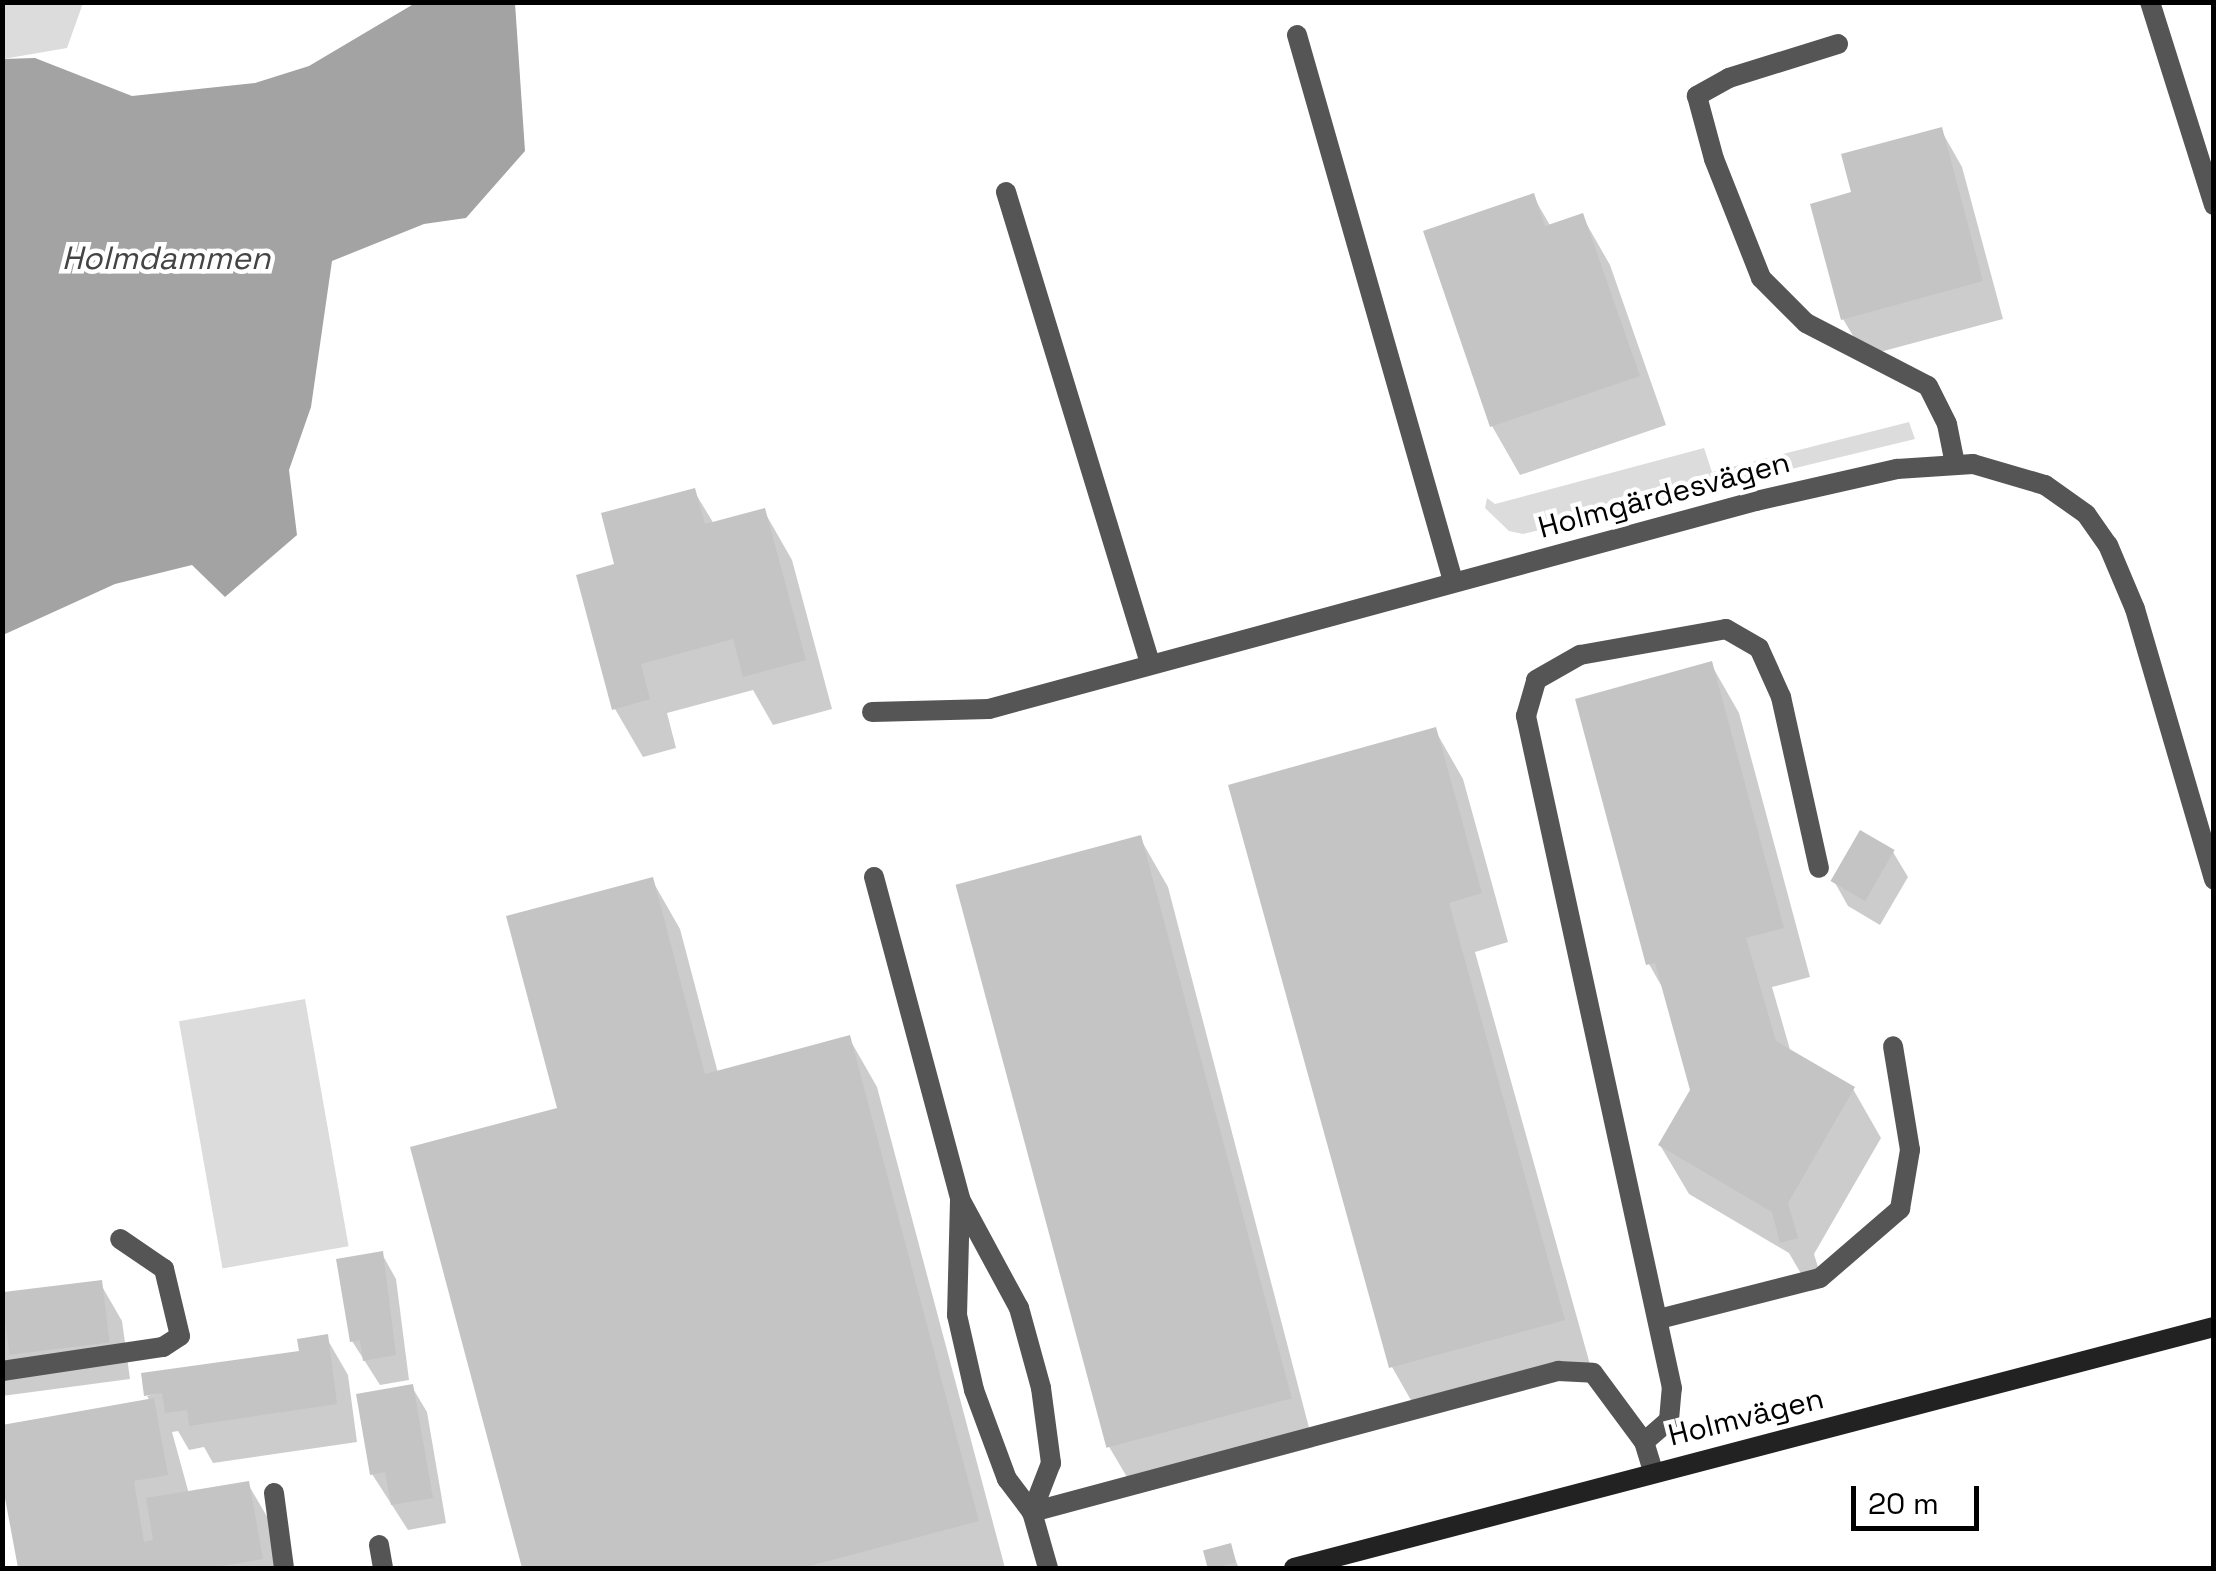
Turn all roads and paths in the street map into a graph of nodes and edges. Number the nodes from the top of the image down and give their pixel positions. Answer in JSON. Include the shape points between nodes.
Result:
{"nodes":[{"id":1,"x":2150,"y":2,"type":"edge"},
{"id":2,"x":1297,"y":35,"type":"dead end"},
{"id":3,"x":1838,"y":44,"type":"dead end"},
{"id":4,"x":1006,"y":192,"type":"dead end"},
{"id":5,"x":2214,"y":205,"type":"edge"},
{"id":6,"x":1955,"y":464,"type":"junction"},
{"id":7,"x":1453,"y":582,"type":"junction"},
{"id":8,"x":1150,"y":664,"type":"junction"},
{"id":9,"x":872,"y":712,"type":"dead end"},
{"id":10,"x":1819,"y":868,"type":"dead end"},
{"id":11,"x":874,"y":878,"type":"dead end"},
{"id":12,"x":2214,"y":880,"type":"edge"},
{"id":13,"x":1893,"y":1046,"type":"dead end"},
{"id":14,"x":960,"y":1199,"type":"junction"},
{"id":15,"x":120,"y":1238,"type":"dead end"},
{"id":16,"x":1659,"y":1319,"type":"junction"},
{"id":17,"x":2214,"y":1327,"type":"edge"},
{"id":18,"x":2,"y":1372,"type":"edge"},
{"id":19,"x":1644,"y":1442,"type":"junction"},
{"id":20,"x":1653,"y":1471,"type":"junction"},
{"id":21,"x":274,"y":1493,"type":"dead end"},
{"id":22,"x":1032,"y":1512,"type":"junction"},
{"id":23,"x":379,"y":1545,"type":"dead end"},
{"id":24,"x":284,"y":1568,"type":"edge"},
{"id":25,"x":383,"y":1568,"type":"edge"},
{"id":26,"x":1048,"y":1568,"type":"edge"},
{"id":27,"x":1294,"y":1568,"type":"edge"}],
"edges":[{"from":1,"to":5,"type":"street"},
{"from":2,"to":7,"type":"street"},
{"from":3,"to":6,"type":"street","via":[[1729,78],[1698,96],[1714,159],[1761,278],[1806,323],[1928,386],[1948,424]]},
{"from":4,"to":8,"type":"street"},
{"from":6,"to":7,"type":"street","name":"Holmgärdesvägen","via":[[1846,478]]},
{"from":6,"to":12,"type":"street","name":"Holmgärdesvägen","via":[[2025,474],[2086,514],[2108,545],[2140,624]]},
{"from":7,"to":8,"type":"street","name":"Holmgärdesvägen"},
{"from":8,"to":9,"type":"street","name":"Holmgärdesvägen","via":[[989,708]]},
{"from":10,"to":16,"type":"street","via":[[1780,697],[1759,648],[1726,630],[1580,655],[1536,680],[1526,716]]},
{"from":11,"to":14,"type":"street"},
{"from":13,"to":16,"type":"street","via":[[1910,1150],[1900,1209],[1820,1278]]},
{"from":14,"to":22,"type":"street","via":[[961,1334],[1007,1479]]},
{"from":14,"to":22,"type":"street","via":[[1018,1308],[1041,1388],[1051,1463]]},
{"from":15,"to":18,"type":"street","via":[[164,1268],[180,1336],[162,1347]]},
{"from":16,"to":19,"type":"street","via":[[1672,1388],[1669,1420]]},
{"from":17,"to":20,"type":"street","name":"Holmvägen"},
{"from":19,"to":20,"type":"street"},
{"from":19,"to":22,"type":"street","via":[[1593,1373],[1558,1371]]},
{"from":20,"to":27,"type":"street","name":"Holmvägen"},
{"from":21,"to":24,"type":"street"},
{"from":22,"to":26,"type":"street"},
{"from":23,"to":25,"type":"street"}]}
